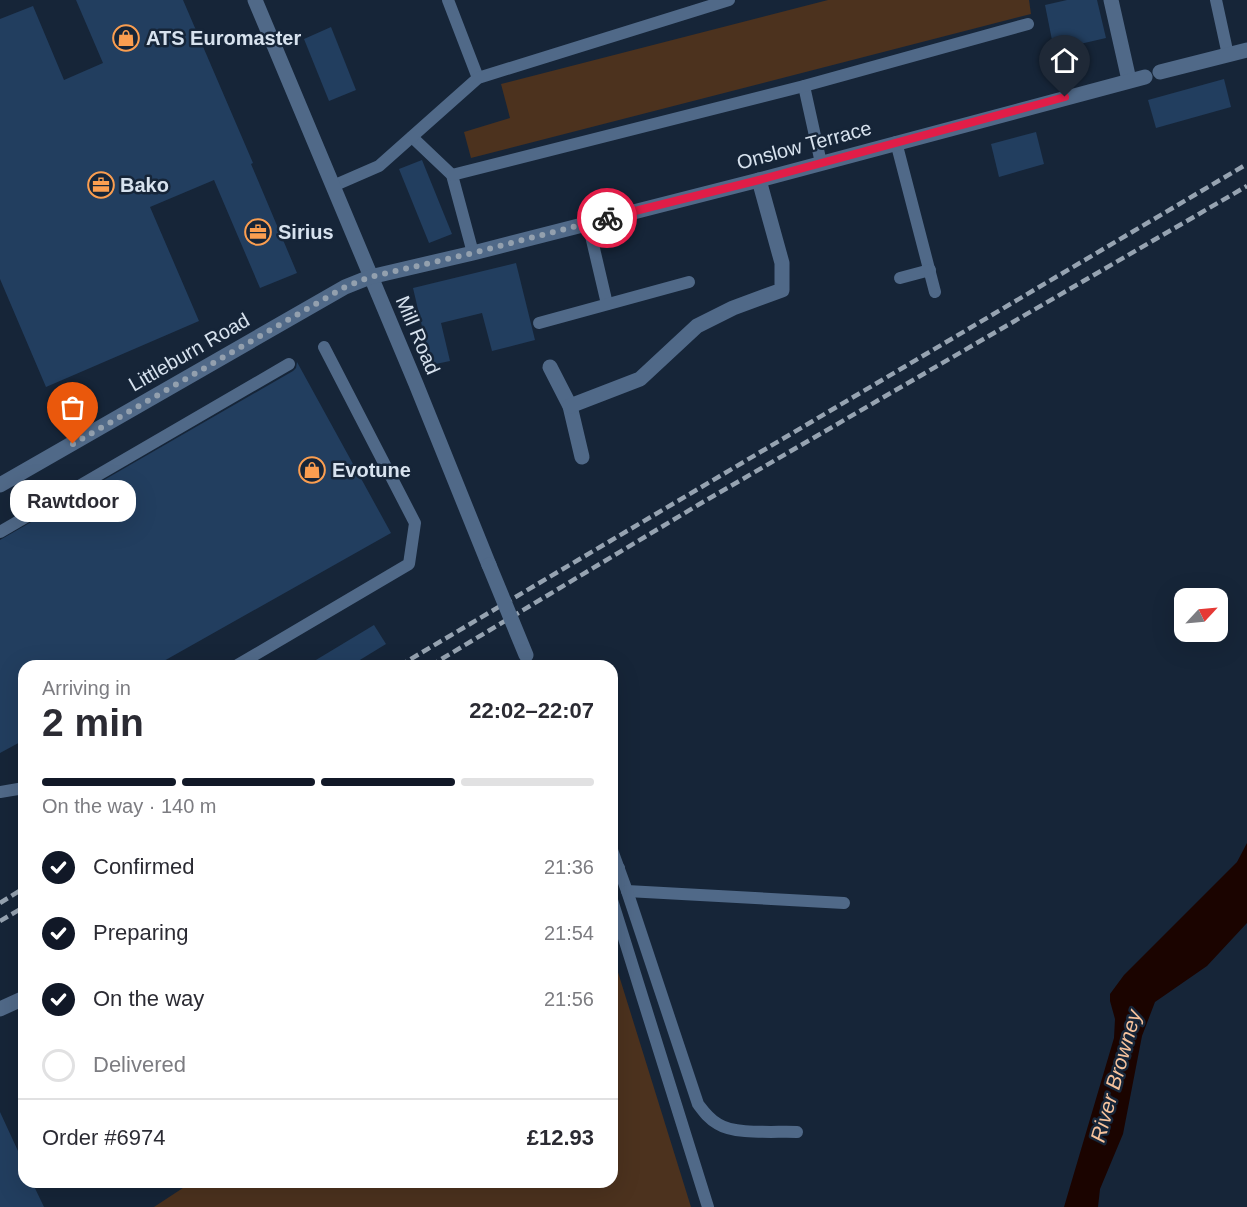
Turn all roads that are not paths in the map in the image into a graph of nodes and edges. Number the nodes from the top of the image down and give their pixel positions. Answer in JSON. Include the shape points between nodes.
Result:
{"nodes":[{"id":1,"x":255,"y":0,"type":"edge"},
{"id":2,"x":448,"y":0,"type":"edge"},
{"id":3,"x":729,"y":0,"type":"edge"},
{"id":4,"x":1111,"y":0,"type":"edge"},
{"id":5,"x":1216,"y":0,"type":"edge"},
{"id":6,"x":1028,"y":24,"type":"dead end"},
{"id":7,"x":1247,"y":52,"type":"edge"},
{"id":8,"x":1228,"y":55,"type":"junction"},
{"id":9,"x":1160,"y":72,"type":"dead end"},
{"id":10,"x":1145,"y":76,"type":"dead end"},
{"id":11,"x":478,"y":78,"type":"junction"},
{"id":12,"x":1129,"y":80,"type":"junction"},
{"id":13,"x":804,"y":86,"type":"junction"},
{"id":14,"x":412,"y":137,"type":"junction"},
{"id":15,"x":896,"y":142,"type":"junction"},
{"id":16,"x":821,"y":163,"type":"junction"},
{"id":17,"x":452,"y":175,"type":"junction"},
{"id":18,"x":759,"y":180,"type":"junction"},
{"id":19,"x":333,"y":186,"type":"junction"},
{"id":20,"x":588,"y":223,"type":"junction"},
{"id":21,"x":473,"y":253,"type":"junction"},
{"id":22,"x":930,"y":270,"type":"junction"},
{"id":23,"x":370,"y":277,"type":"junction"},
{"id":24,"x":900,"y":278,"type":"dead end"},
{"id":25,"x":689,"y":282,"type":"dead end"},
{"id":26,"x":935,"y":292,"type":"dead end"},
{"id":27,"x":607,"y":304,"type":"junction"},
{"id":28,"x":539,"y":323,"type":"dead end"},
{"id":29,"x":324,"y":347,"type":"dead end"},
{"id":30,"x":289,"y":363,"type":"dead end"},
{"id":31,"x":550,"y":367,"type":"dead end"},
{"id":32,"x":570,"y":406,"type":"junction"},
{"id":33,"x":582,"y":457,"type":"dead end"},
{"id":34,"x":0,"y":485,"type":"edge"},
{"id":35,"x":0,"y":532,"type":"edge"},
{"id":36,"x":246,"y":660,"type":"edge"},
{"id":37,"x":527,"y":660,"type":"edge"},
{"id":38,"x":18,"y":789,"type":"edge"},
{"id":39,"x":0,"y":792,"type":"edge"},
{"id":40,"x":619,"y":868,"type":"edge"},
{"id":41,"x":627,"y":891,"type":"junction"},
{"id":42,"x":844,"y":903,"type":"dead end"},
{"id":43,"x":618,"y":919,"type":"edge"},
{"id":44,"x":18,"y":1001,"type":"edge"},
{"id":45,"x":0,"y":1009,"type":"edge"},
{"id":46,"x":797,"y":1132,"type":"dead end"},
{"id":47,"x":708,"y":1207,"type":"edge"}],
"edges":[{"from":1,"to":19,"type":"street","name":"Mill Road"},
{"from":2,"to":11,"type":"lane"},
{"from":3,"to":11,"type":"lane"},
{"from":4,"to":12,"type":"street"},
{"from":5,"to":8,"type":"lane"},
{"from":6,"to":13,"type":"lane"},
{"from":7,"to":8,"type":"street"},
{"from":8,"to":9,"type":"street"},
{"from":10,"to":12,"type":"street","name":"Onslow Terrace"},
{"from":11,"to":14,"type":"lane"},
{"from":12,"to":15,"type":"street","name":"Onslow Terrace"},
{"from":13,"to":16,"type":"lane"},
{"from":13,"to":17,"type":"lane"},
{"from":14,"to":17,"type":"lane"},
{"from":14,"to":19,"type":"lane","via":[[379,166]]},
{"from":15,"to":16,"type":"street","name":"Onslow Terrace"},
{"from":15,"to":22,"type":"lane"},
{"from":16,"to":18,"type":"street","name":"Onslow Terrace"},
{"from":17,"to":21,"type":"lane"},
{"from":18,"to":20,"type":"street","name":"Onslow Terrace"},
{"from":18,"to":32,"type":"street","via":[[782,263],[782,290],[696,326],[640,379]]},
{"from":19,"to":23,"type":"street","name":"Mill Road"},
{"from":20,"to":21,"type":"street","name":"Onslow Terrace"},
{"from":20,"to":27,"type":"lane"},
{"from":21,"to":23,"type":"street","name":"Littleburn Road"},
{"from":22,"to":24,"type":"lane"},
{"from":22,"to":26,"type":"lane"},
{"from":23,"to":34,"type":"street","name":"Littleburn Road","via":[[345,287]]},
{"from":23,"to":37,"type":"street","name":"Mill Road","bridge":true},
{"from":25,"to":27,"type":"lane"},
{"from":27,"to":28,"type":"lane"},
{"from":29,"to":36,"type":"lane","via":[[415,523],[409,564]]},
{"from":30,"to":35,"type":"lane"},
{"from":31,"to":32,"type":"street"},
{"from":32,"to":33,"type":"street"},
{"from":38,"to":39,"type":"lane"},
{"from":40,"to":41,"type":"lane"},
{"from":41,"to":42,"type":"lane"},
{"from":41,"to":46,"type":"lane","via":[[698,1104],[720,1125],[736,1130]]},
{"from":43,"to":47,"type":"lane"},
{"from":44,"to":45,"type":"street"}]}
